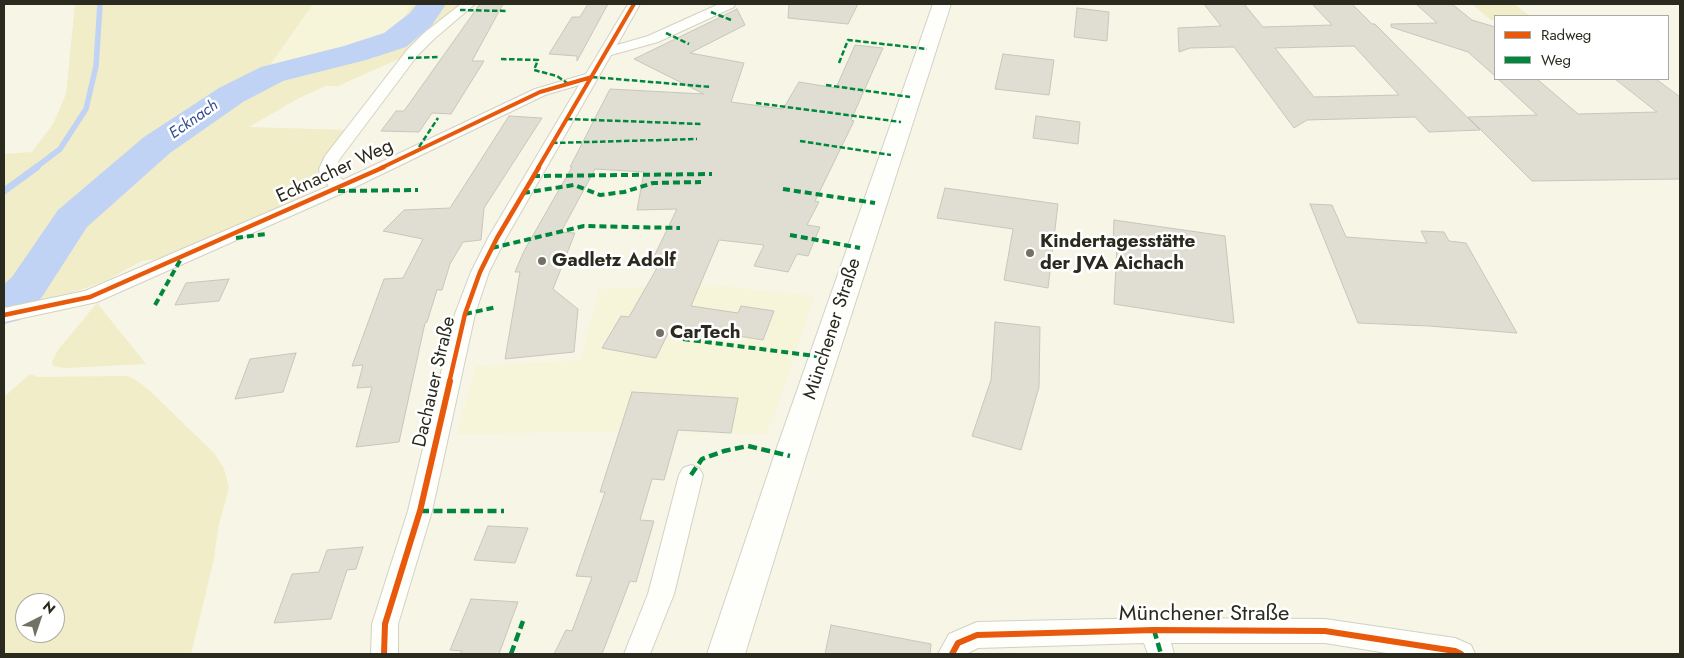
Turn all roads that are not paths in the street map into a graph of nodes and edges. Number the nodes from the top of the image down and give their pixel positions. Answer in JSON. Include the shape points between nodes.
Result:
{"nodes":[{"id":1,"x":469,"y":4,"type":"edge"},
{"id":2,"x":634,"y":4,"type":"edge"},
{"id":3,"x":729,"y":4,"type":"edge"},
{"id":4,"x":942,"y":4,"type":"edge"},
{"id":5,"x":608,"y":52,"type":"junction"},
{"id":6,"x":592,"y":77,"type":"junction"},
{"id":7,"x":341,"y":187,"type":"junction"},
{"id":8,"x":10,"y":314,"type":"edge"},
{"id":9,"x":691,"y":475,"type":"dead end"},
{"id":10,"x":1158,"y":642,"type":"edge"},
{"id":11,"x":384,"y":654,"type":"edge"},
{"id":12,"x":637,"y":654,"type":"edge"},
{"id":13,"x":726,"y":654,"type":"edge"},
{"id":14,"x":952,"y":654,"type":"edge"},
{"id":15,"x":1461,"y":654,"type":"edge"}],
"edges":[{"from":1,"to":7,"type":"street","name":"Ecknacher Weg","via":[[412,53],[332,160],[327,169],[329,177]]},
{"from":2,"to":5,"type":"street","name":"Dachauer Straße"},
{"from":3,"to":5,"type":"street","via":[[653,39]]},
{"from":4,"to":13,"type":"main road","name":"Münchener Straße"},
{"from":5,"to":6,"type":"street","name":"Dachauer Straße"},
{"from":6,"to":7,"type":"street","name":"Ecknacher Weg","via":[[540,92]]},
{"from":6,"to":11,"type":"street","name":"Dachauer Straße","via":[[501,230],[480,272],[465,314],[420,511],[385,624]]},
{"from":7,"to":8,"type":"street","name":"Ecknacher Weg","via":[[90,297]]},
{"from":9,"to":12,"type":"street","via":[[661,594]]},
{"from":10,"to":14,"type":"street","name":"Münchener Straße","via":[[977,635],[958,644]]},
{"from":10,"to":15,"type":"street","name":"Münchener Straße","via":[[1325,631]]}]}
